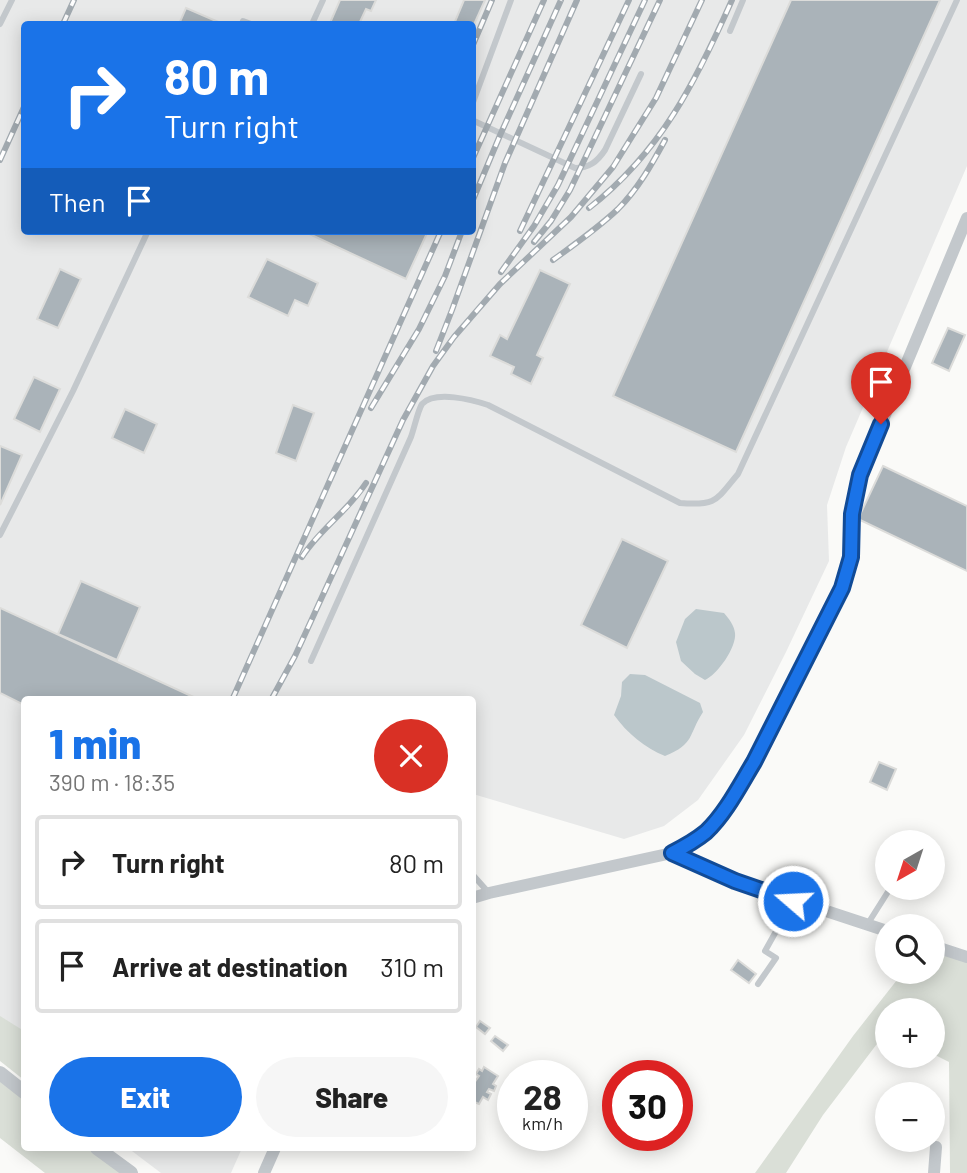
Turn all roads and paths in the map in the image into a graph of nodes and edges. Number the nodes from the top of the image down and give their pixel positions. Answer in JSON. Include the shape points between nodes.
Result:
{"nodes":[{"id":1,"x":12,"y":0,"type":"edge"},
{"id":2,"x":323,"y":0,"type":"edge"},
{"id":3,"x":511,"y":0,"type":"edge"},
{"id":4,"x":743,"y":0,"type":"edge"},
{"id":5,"x":957,"y":0,"type":"edge"},
{"id":6,"x":313,"y":21,"type":"edge"},
{"id":7,"x":0,"y":24,"type":"edge"},
{"id":8,"x":730,"y":31,"type":"dead end"},
{"id":9,"x":641,"y":74,"type":"dead end"},
{"id":10,"x":476,"y":94,"type":"edge"},
{"id":11,"x":476,"y":122,"type":"edge"},
{"id":12,"x":967,"y":218,"type":"edge"},
{"id":13,"x":146,"y":235,"type":"edge"},
{"id":14,"x":0,"y":535,"type":"edge"},
{"id":15,"x":310,"y":661,"type":"dead end"},
{"id":16,"x":672,"y":853,"type":"junction"},
{"id":17,"x":476,"y":878,"type":"edge"},
{"id":18,"x":489,"y":893,"type":"junction"},
{"id":19,"x":476,"y":897,"type":"edge"},
{"id":20,"x":883,"y":900,"type":"edge"},
{"id":21,"x":793,"y":901,"type":"junction"},
{"id":22,"x":867,"y":925,"type":"junction"},
{"id":23,"x":875,"y":927,"type":"edge"},
{"id":24,"x":945,"y":950,"type":"edge"},
{"id":25,"x":967,"y":957,"type":"edge"},
{"id":26,"x":758,"y":984,"type":"dead end"},
{"id":27,"x":0,"y":1073,"type":"edge"},
{"id":28,"x":21,"y":1090,"type":"edge"},
{"id":29,"x":101,"y":1151,"type":"edge"},
{"id":30,"x":274,"y":1151,"type":"edge"},
{"id":31,"x":936,"y":1152,"type":"edge"},
{"id":32,"x":131,"y":1173,"type":"edge"},
{"id":33,"x":264,"y":1173,"type":"edge"},
{"id":34,"x":934,"y":1173,"type":"edge"}],
"edges":[{"from":1,"to":7,"type":"lane"},
{"from":2,"to":6,"type":"lane"},
{"from":3,"to":10,"type":"lane"},
{"from":4,"to":8,"type":"lane"},
{"from":5,"to":15,"type":"lane","via":[[738,474],[717,499],[702,505],[680,503],[488,405],[435,397],[422,405]]},
{"from":9,"to":11,"type":"lane","via":[[605,150],[588,167],[575,169]]},
{"from":12,"to":16,"type":"street","via":[[860,475],[852,514],[851,557],[842,588],[742,781],[708,830]]},
{"from":13,"to":14,"type":"lane"},
{"from":16,"to":18,"type":"street"},
{"from":16,"to":21,"type":"street"},
{"from":17,"to":18,"type":"lane"},
{"from":18,"to":19,"type":"street"},
{"from":20,"to":22,"type":"lane"},
{"from":21,"to":22,"type":"street"},
{"from":21,"to":26,"type":"lane","via":[[765,951],[776,958]]},
{"from":22,"to":23,"type":"street"},
{"from":24,"to":25,"type":"street"},
{"from":27,"to":28,"type":"street"},
{"from":29,"to":32,"type":"street"},
{"from":30,"to":33,"type":"street"},
{"from":31,"to":34,"type":"street"}]}
